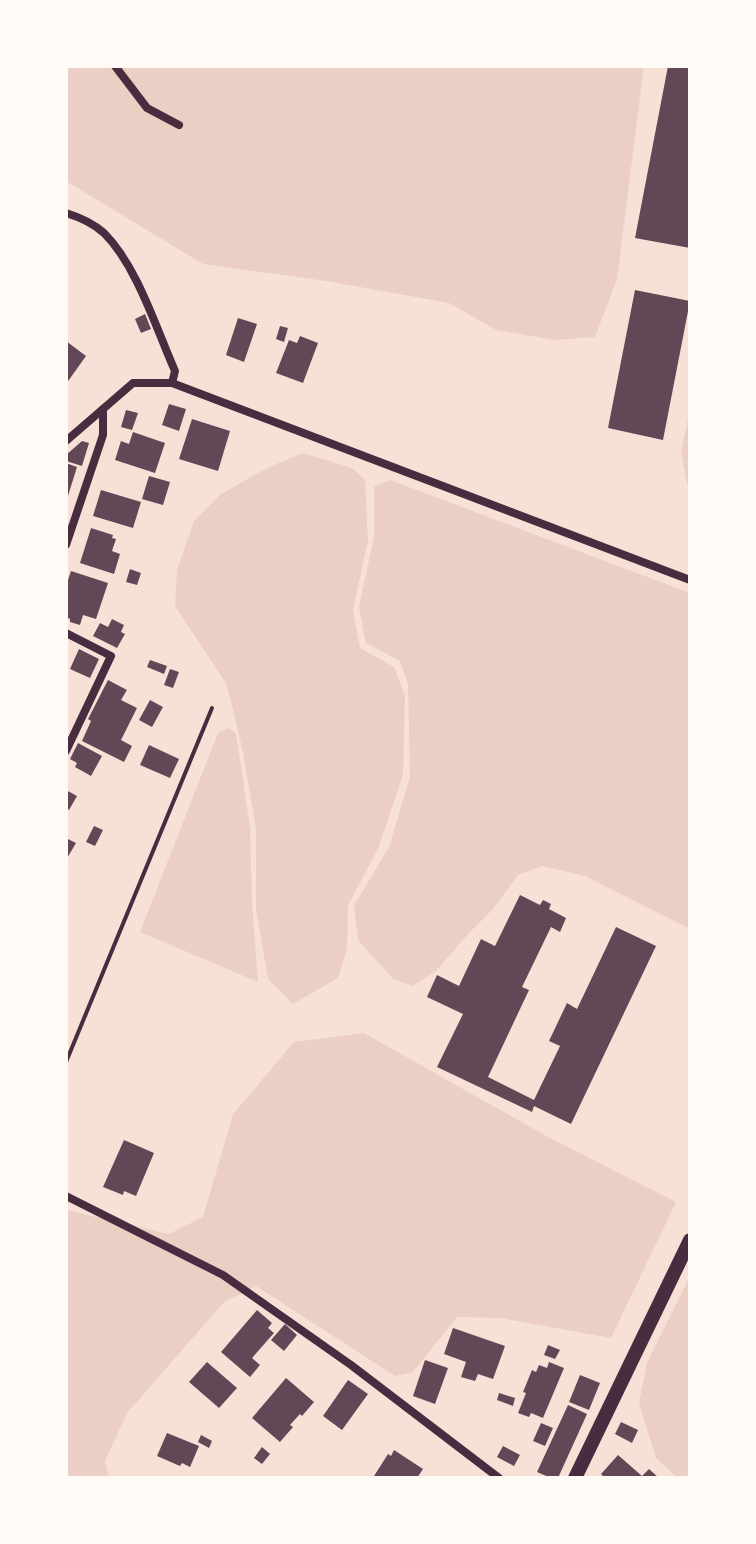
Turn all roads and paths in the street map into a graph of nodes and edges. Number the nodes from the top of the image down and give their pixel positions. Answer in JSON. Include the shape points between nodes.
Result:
{"nodes":[{"id":1,"x":115,"y":66,"type":"edge"},
{"id":2,"x":179,"y":125,"type":"dead end"},
{"id":3,"x":66,"y":213,"type":"edge"},
{"id":4,"x":172,"y":383,"type":"junction"},
{"id":5,"x":103,"y":409,"type":"junction"},
{"id":6,"x":66,"y":441,"type":"edge"},
{"id":7,"x":66,"y":545,"type":"edge"},
{"id":8,"x":690,"y":580,"type":"edge"},
{"id":9,"x":66,"y":633,"type":"edge"},
{"id":10,"x":212,"y":708,"type":"dead end"},
{"id":11,"x":66,"y":751,"type":"edge"},
{"id":12,"x":66,"y":1062,"type":"edge"},
{"id":13,"x":66,"y":1196,"type":"edge"},
{"id":14,"x":690,"y":1240,"type":"edge"},
{"id":15,"x":499,"y":1478,"type":"edge"},
{"id":16,"x":575,"y":1478,"type":"edge"}],
"edges":[{"from":1,"to":2,"type":"street","via":[[147,108]]},
{"from":3,"to":4,"type":"street","via":[[103,231],[128,262],[175,371]]},
{"from":4,"to":5,"type":"street","via":[[133,383]]},
{"from":4,"to":8,"type":"street"},
{"from":5,"to":6,"type":"street"},
{"from":5,"to":7,"type":"street","via":[[103,435]]},
{"from":9,"to":11,"type":"street","via":[[111,656]]},
{"from":10,"to":12,"type":"path"},
{"from":13,"to":15,"type":"street","via":[[223,1275]]},
{"from":14,"to":16,"type":"street"}]}
